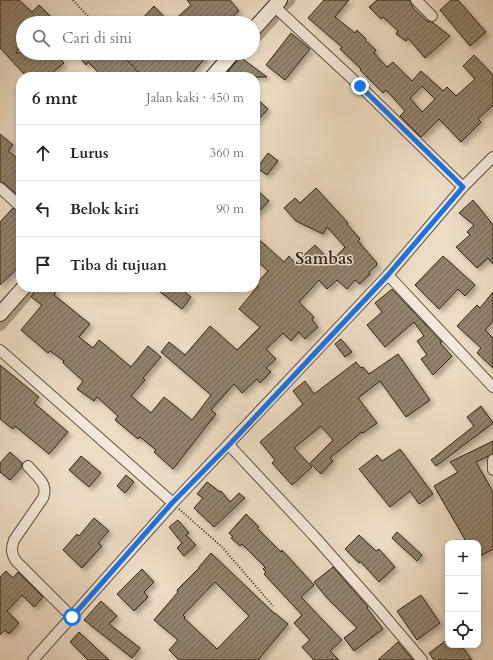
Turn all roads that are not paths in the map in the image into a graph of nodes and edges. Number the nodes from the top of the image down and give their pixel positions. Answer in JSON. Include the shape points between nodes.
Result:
{"nodes":[{"id":1,"x":416,"y":0,"type":"edge"},
{"id":2,"x":277,"y":3,"type":"edge"},
{"id":3,"x":432,"y":16,"type":"dead end"},
{"id":4,"x":260,"y":22,"type":"edge"},
{"id":5,"x":227,"y":60,"type":"edge"},
{"id":6,"x":216,"y":72,"type":"edge"},
{"id":7,"x":493,"y":157,"type":"edge"},
{"id":8,"x":463,"y":187,"type":"junction"},
{"id":9,"x":0,"y":188,"type":"edge"},
{"id":10,"x":16,"y":202,"type":"edge"},
{"id":11,"x":388,"y":275,"type":"junction"},
{"id":12,"x":20,"y":292,"type":"edge"},
{"id":13,"x":0,"y":314,"type":"edge"},
{"id":14,"x":0,"y":350,"type":"edge"},
{"id":15,"x":493,"y":387,"type":"edge"},
{"id":16,"x":229,"y":445,"type":"junction"},
{"id":17,"x":493,"y":460,"type":"edge"},
{"id":18,"x":28,"y":466,"type":"dead end"},
{"id":19,"x":493,"y":470,"type":"edge"},
{"id":20,"x":172,"y":503,"type":"junction"},
{"id":21,"x":72,"y":617,"type":"junction"},
{"id":22,"x":33,"y":660,"type":"edge"},
{"id":23,"x":422,"y":660,"type":"edge"}],
"edges":[{"from":1,"to":3,"type":"street"},
{"from":2,"to":4,"type":"street"},
{"from":2,"to":8,"type":"street"},
{"from":5,"to":6,"type":"street"},
{"from":7,"to":8,"type":"street"},
{"from":8,"to":11,"type":"street"},
{"from":9,"to":10,"type":"street"},
{"from":11,"to":15,"type":"street"},
{"from":11,"to":16,"type":"street"},
{"from":12,"to":13,"type":"street"},
{"from":14,"to":20,"type":"street"},
{"from":16,"to":20,"type":"street"},
{"from":16,"to":23,"type":"street","via":[[377,606]]},
{"from":17,"to":19,"type":"street"},
{"from":18,"to":21,"type":"street","via":[[45,485],[46,492],[14,540],[11,554]]},
{"from":20,"to":21,"type":"street"},
{"from":21,"to":22,"type":"street"}]}
